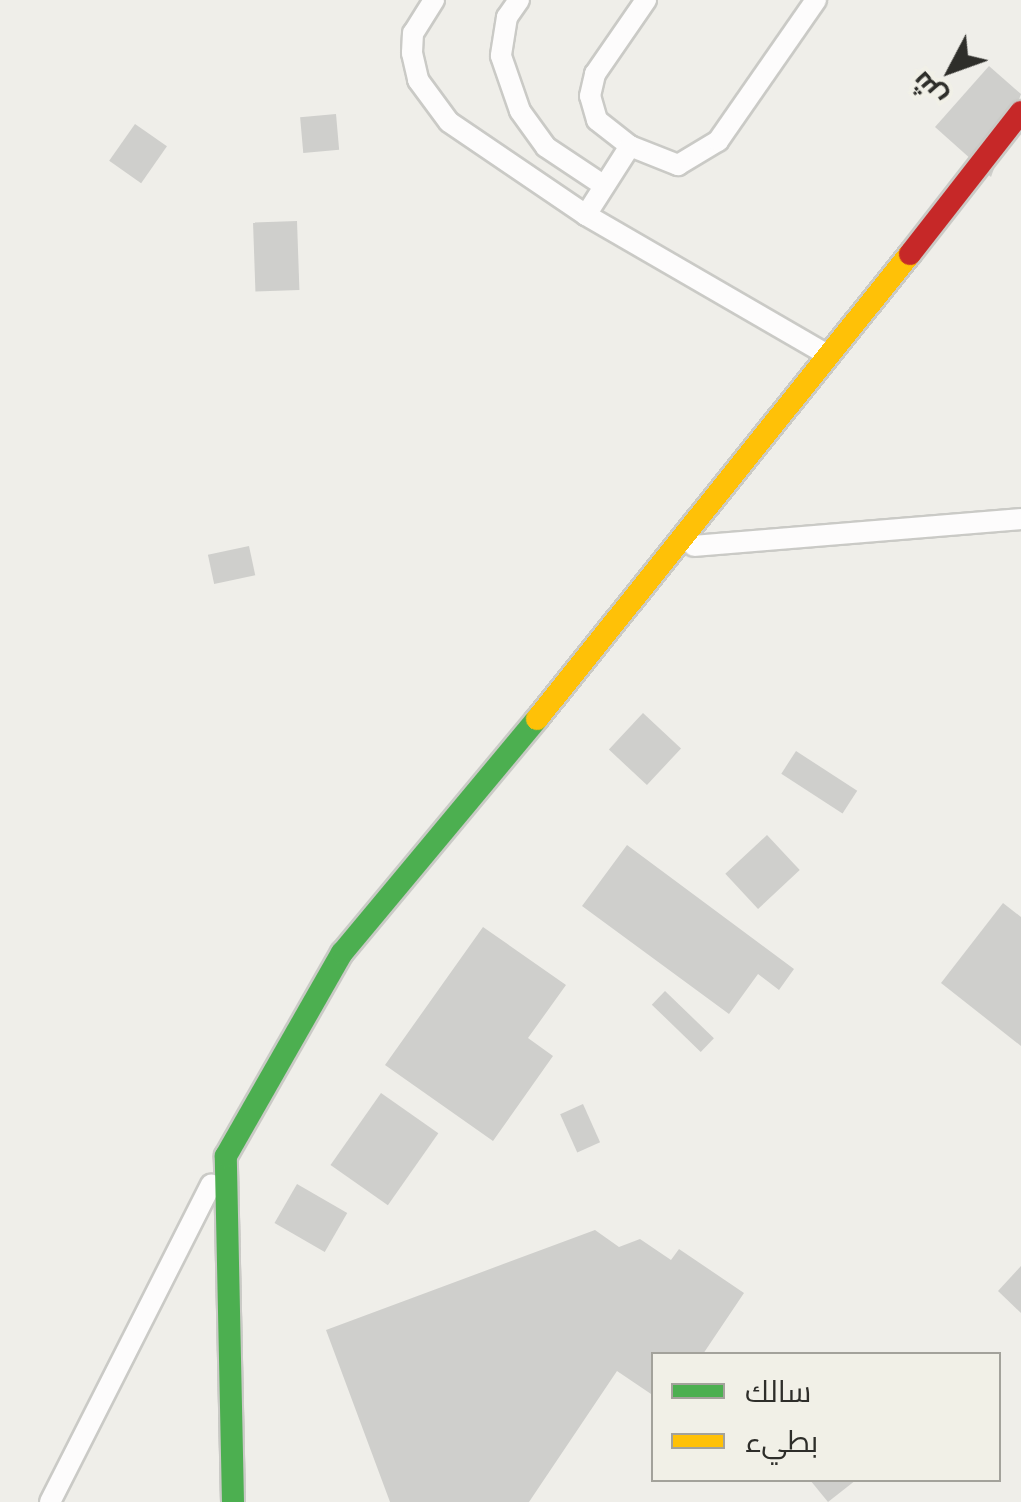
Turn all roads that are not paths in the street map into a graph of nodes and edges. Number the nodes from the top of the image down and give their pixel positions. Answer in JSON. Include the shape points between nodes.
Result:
{"nodes":[{"id":1,"x":434,"y":0,"type":"edge"},
{"id":2,"x":518,"y":0,"type":"edge"},
{"id":3,"x":646,"y":0,"type":"edge"},
{"id":4,"x":816,"y":0,"type":"edge"},
{"id":5,"x":1021,"y":112,"type":"edge"},
{"id":6,"x":630,"y":146,"type":"junction"},
{"id":7,"x":603,"y":185,"type":"junction"},
{"id":8,"x":586,"y":215,"type":"junction"},
{"id":9,"x":831,"y":356,"type":"junction"},
{"id":10,"x":1021,"y":519,"type":"edge"},
{"id":11,"x":680,"y":547,"type":"junction"},
{"id":12,"x":226,"y":1156,"type":"junction"},
{"id":13,"x":50,"y":1502,"type":"edge"},
{"id":14,"x":233,"y":1502,"type":"edge"}],
"edges":[{"from":1,"to":8,"type":"lane","via":[[413,33],[412,53],[430,102],[449,122]]},
{"from":2,"to":7,"type":"lane","via":[[507,17],[501,56],[520,111],[546,148]]},
{"from":3,"to":6,"type":"lane","via":[[594,74],[590,96],[597,120]]},
{"from":4,"to":6,"type":"lane","via":[[736,122],[706,152],[669,165]]},
{"from":5,"to":9,"type":"street"},
{"from":6,"to":7,"type":"lane"},
{"from":7,"to":8,"type":"lane"},
{"from":8,"to":9,"type":"lane"},
{"from":9,"to":11,"type":"street"},
{"from":10,"to":11,"type":"lane"},
{"from":11,"to":12,"type":"street","via":[[342,953]]},
{"from":12,"to":13,"type":"lane"},
{"from":12,"to":14,"type":"street"}]}
